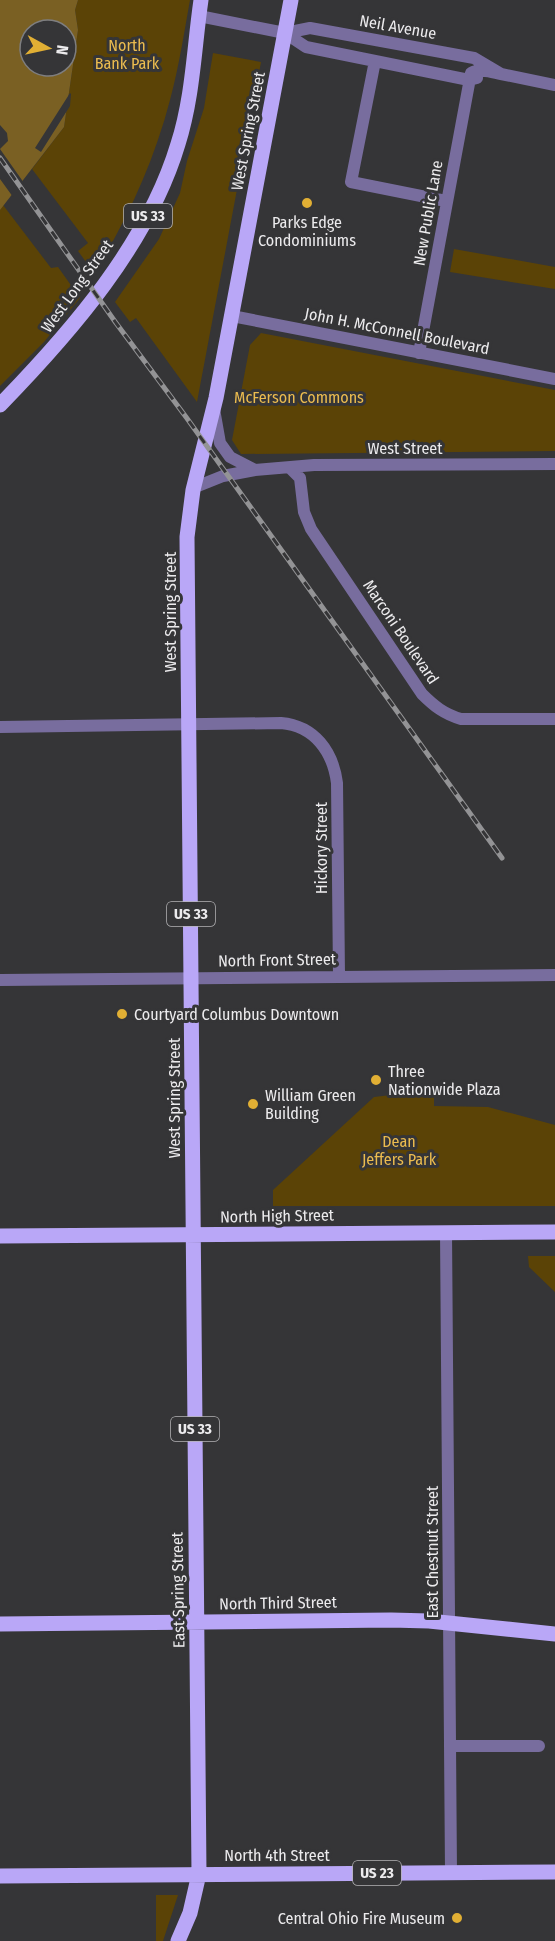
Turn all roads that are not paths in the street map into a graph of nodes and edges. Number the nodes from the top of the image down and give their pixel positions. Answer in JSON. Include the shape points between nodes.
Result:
{"nodes":[{"id":1,"x":201,"y":0,"type":"edge"},
{"id":2,"x":291,"y":0,"type":"edge"},
{"id":3,"x":199,"y":16,"type":"junction"},
{"id":4,"x":285,"y":33,"type":"junction"},
{"id":5,"x":375,"y":61,"type":"junction"},
{"id":6,"x":501,"y":74,"type":"junction"},
{"id":7,"x":469,"y":80,"type":"junction"},
{"id":8,"x":555,"y":85,"type":"edge"},
{"id":9,"x":446,"y":201,"type":"junction"},
{"id":10,"x":232,"y":316,"type":"junction"},
{"id":11,"x":419,"y":352,"type":"junction"},
{"id":12,"x":555,"y":379,"type":"edge"},
{"id":13,"x":0,"y":405,"type":"edge"},
{"id":14,"x":214,"y":407,"type":"junction"},
{"id":15,"x":555,"y":464,"type":"edge"},
{"id":16,"x":290,"y":468,"type":"junction"},
{"id":17,"x":255,"y":470,"type":"junction"},
{"id":18,"x":193,"y":488,"type":"junction"},
{"id":19,"x":555,"y":719,"type":"edge"},
{"id":20,"x":188,"y":725,"type":"junction"},
{"id":21,"x":0,"y":727,"type":"edge"},
{"id":22,"x":555,"y":975,"type":"edge"},
{"id":23,"x":339,"y":976,"type":"junction"},
{"id":24,"x":191,"y":978,"type":"junction"},
{"id":25,"x":0,"y":980,"type":"edge"},
{"id":26,"x":446,"y":1232,"type":"junction"},
{"id":27,"x":555,"y":1232,"type":"edge"},
{"id":28,"x":193,"y":1235,"type":"junction"},
{"id":29,"x":0,"y":1236,"type":"edge"},
{"id":30,"x":196,"y":1622,"type":"junction"},
{"id":31,"x":449,"y":1623,"type":"junction"},
{"id":32,"x":0,"y":1624,"type":"edge"},
{"id":33,"x":555,"y":1634,"type":"edge"},
{"id":34,"x":450,"y":1746,"type":"junction"},
{"id":35,"x":539,"y":1746,"type":"dead end"},
{"id":36,"x":451,"y":1872,"type":"junction"},
{"id":37,"x":555,"y":1872,"type":"edge"},
{"id":38,"x":199,"y":1874,"type":"junction"},
{"id":39,"x":0,"y":1876,"type":"edge"},
{"id":40,"x":178,"y":1941,"type":"edge"}],
"edges":[{"from":1,"to":3,"type":"main road","name":"West Long Street","number":"US 33"},
{"from":2,"to":4,"type":"main road","name":"West Spring Street","number":"US 33"},
{"from":3,"to":4,"type":"street","name":"Neil Avenue"},
{"from":3,"to":13,"type":"main road","name":"West Long Street","number":"US 33","via":[[185,120],[166,180],[147,219],[66,335]]},
{"from":4,"to":5,"type":"street","name":"Neil Avenue","via":[[306,46]]},
{"from":4,"to":6,"type":"street","name":"Neil Avenue","via":[[310,28],[474,58]]},
{"from":4,"to":10,"type":"main road","name":"West Spring Street","number":"US 33"},
{"from":5,"to":7,"type":"street","name":"Neil Avenue"},
{"from":5,"to":9,"type":"street","via":[[351,182]]},
{"from":6,"to":7,"type":"street","via":[[476,70]]},
{"from":6,"to":8,"type":"street","name":"Neil Avenue"},
{"from":7,"to":9,"type":"street","name":"New Public Lane"},
{"from":9,"to":11,"type":"street","name":"New Public Lane"},
{"from":10,"to":11,"type":"street","name":"John H. McConnell Boulevard"},
{"from":10,"to":14,"type":"main road","name":"West Spring Street","number":"US 33"},
{"from":11,"to":12,"type":"street","name":"John H. McConnell Boulevard"},
{"from":14,"to":17,"type":"street","via":[[220,443],[230,457]]},
{"from":14,"to":18,"type":"main road","name":"West Spring Street","number":"US 33"},
{"from":15,"to":16,"type":"street","name":"West Street"},
{"from":16,"to":17,"type":"street","name":"West Street"},
{"from":16,"to":19,"type":"street","name":"Marconi Boulevard","via":[[300,478],[304,512],[311,529],[431,704],[461,719]]},
{"from":17,"to":18,"type":"street","name":"West Street"},
{"from":18,"to":20,"type":"main road","name":"West Spring Street","number":"US 33","via":[[187,537]]},
{"from":20,"to":21,"type":"street"},
{"from":20,"to":23,"type":"street","name":"Hickory Street","via":[[293,724],[307,730],[328,752],[337,783]]},
{"from":20,"to":24,"type":"main road","name":"West Spring Street","number":"US 33"},
{"from":22,"to":23,"type":"street","name":"North Front Street"},
{"from":23,"to":24,"type":"street","name":"North Front Street"},
{"from":24,"to":25,"type":"street","name":"North Front Street"},
{"from":24,"to":28,"type":"main road","name":"West Spring Street","number":"US 33"},
{"from":26,"to":27,"type":"main road","name":"North High Street"},
{"from":26,"to":28,"type":"main road","name":"North High Street"},
{"from":26,"to":31,"type":"street","name":"East Chestnut Street"},
{"from":28,"to":29,"type":"main road","name":"North High Street"},
{"from":28,"to":30,"type":"main road","name":"East Spring Street","number":"US 33"},
{"from":30,"to":31,"type":"main road","name":"North Third Street"},
{"from":30,"to":32,"type":"main road","name":"North Third Street"},
{"from":30,"to":38,"type":"main road","name":"East Spring Street","number":"US 33"},
{"from":31,"to":33,"type":"main road","name":"North Third Street"},
{"from":31,"to":34,"type":"street","name":"East Chestnut Street"},
{"from":34,"to":35,"type":"street"},
{"from":34,"to":36,"type":"street","name":"East Chestnut Street"},
{"from":36,"to":37,"type":"main road","name":"North 4th Street","number":"US 23"},
{"from":36,"to":38,"type":"main road","name":"North 4th Street","number":"US 23"},
{"from":38,"to":39,"type":"main road","name":"North 4th Street","number":"US 23"},
{"from":38,"to":40,"type":"main road","name":"East Spring Street","via":[[190,1913]]}]}
